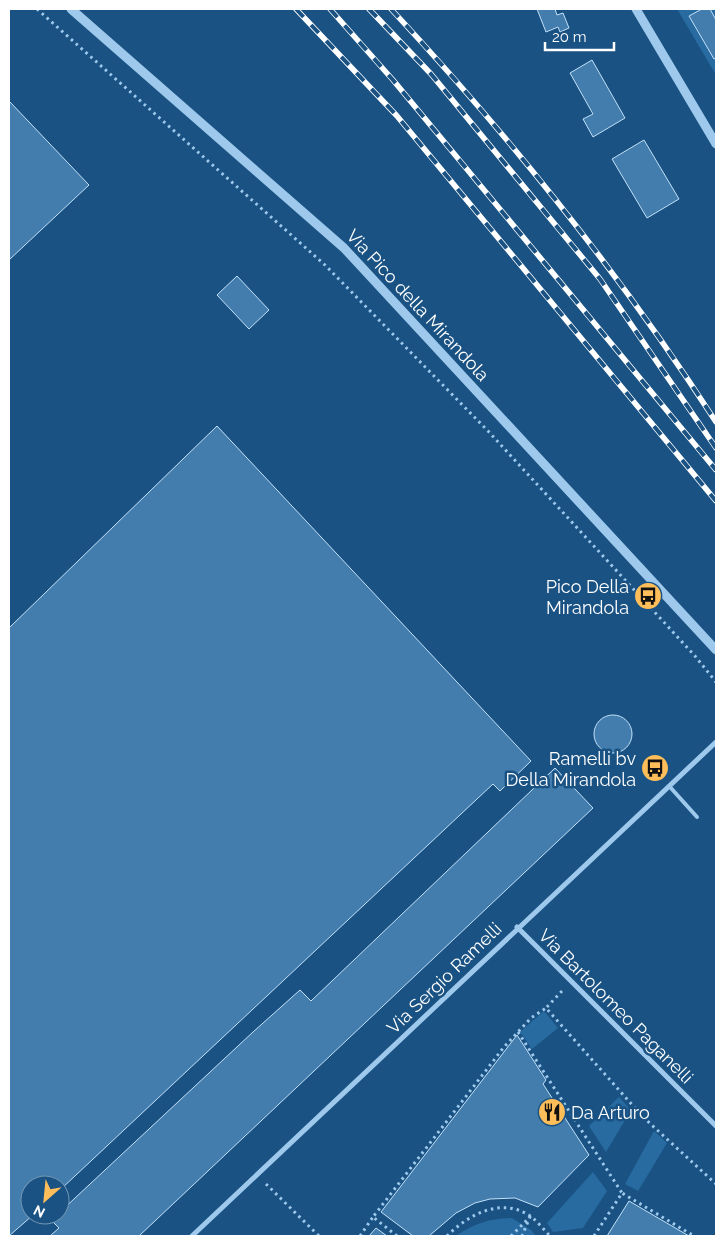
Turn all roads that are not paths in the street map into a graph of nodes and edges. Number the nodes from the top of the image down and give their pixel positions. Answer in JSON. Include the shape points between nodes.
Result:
{"nodes":[{"id":1,"x":71,"y":9,"type":"edge"},
{"id":2,"x":636,"y":9,"type":"edge"},
{"id":3,"x":716,"y":144,"type":"edge"},
{"id":4,"x":716,"y":650,"type":"edge"},
{"id":5,"x":716,"y":742,"type":"edge"},
{"id":6,"x":670,"y":787,"type":"junction"},
{"id":7,"x":697,"y":817,"type":"dead end"},
{"id":8,"x":517,"y":928,"type":"junction"},
{"id":9,"x":716,"y":1126,"type":"edge"},
{"id":10,"x":192,"y":1236,"type":"edge"}],
"edges":[{"from":1,"to":4,"type":"street","name":"Via Pico della Mirandola","via":[[344,248]]},
{"from":2,"to":3,"type":"street"},
{"from":5,"to":6,"type":"street","name":"Via Sergio Ramelli"},
{"from":6,"to":7,"type":"lane"},
{"from":6,"to":8,"type":"street","name":"Via Sergio Ramelli"},
{"from":8,"to":9,"type":"street","name":"Via Bartolomeo Paganelli"},
{"from":8,"to":10,"type":"street","name":"Via Sergio Ramelli"}]}
